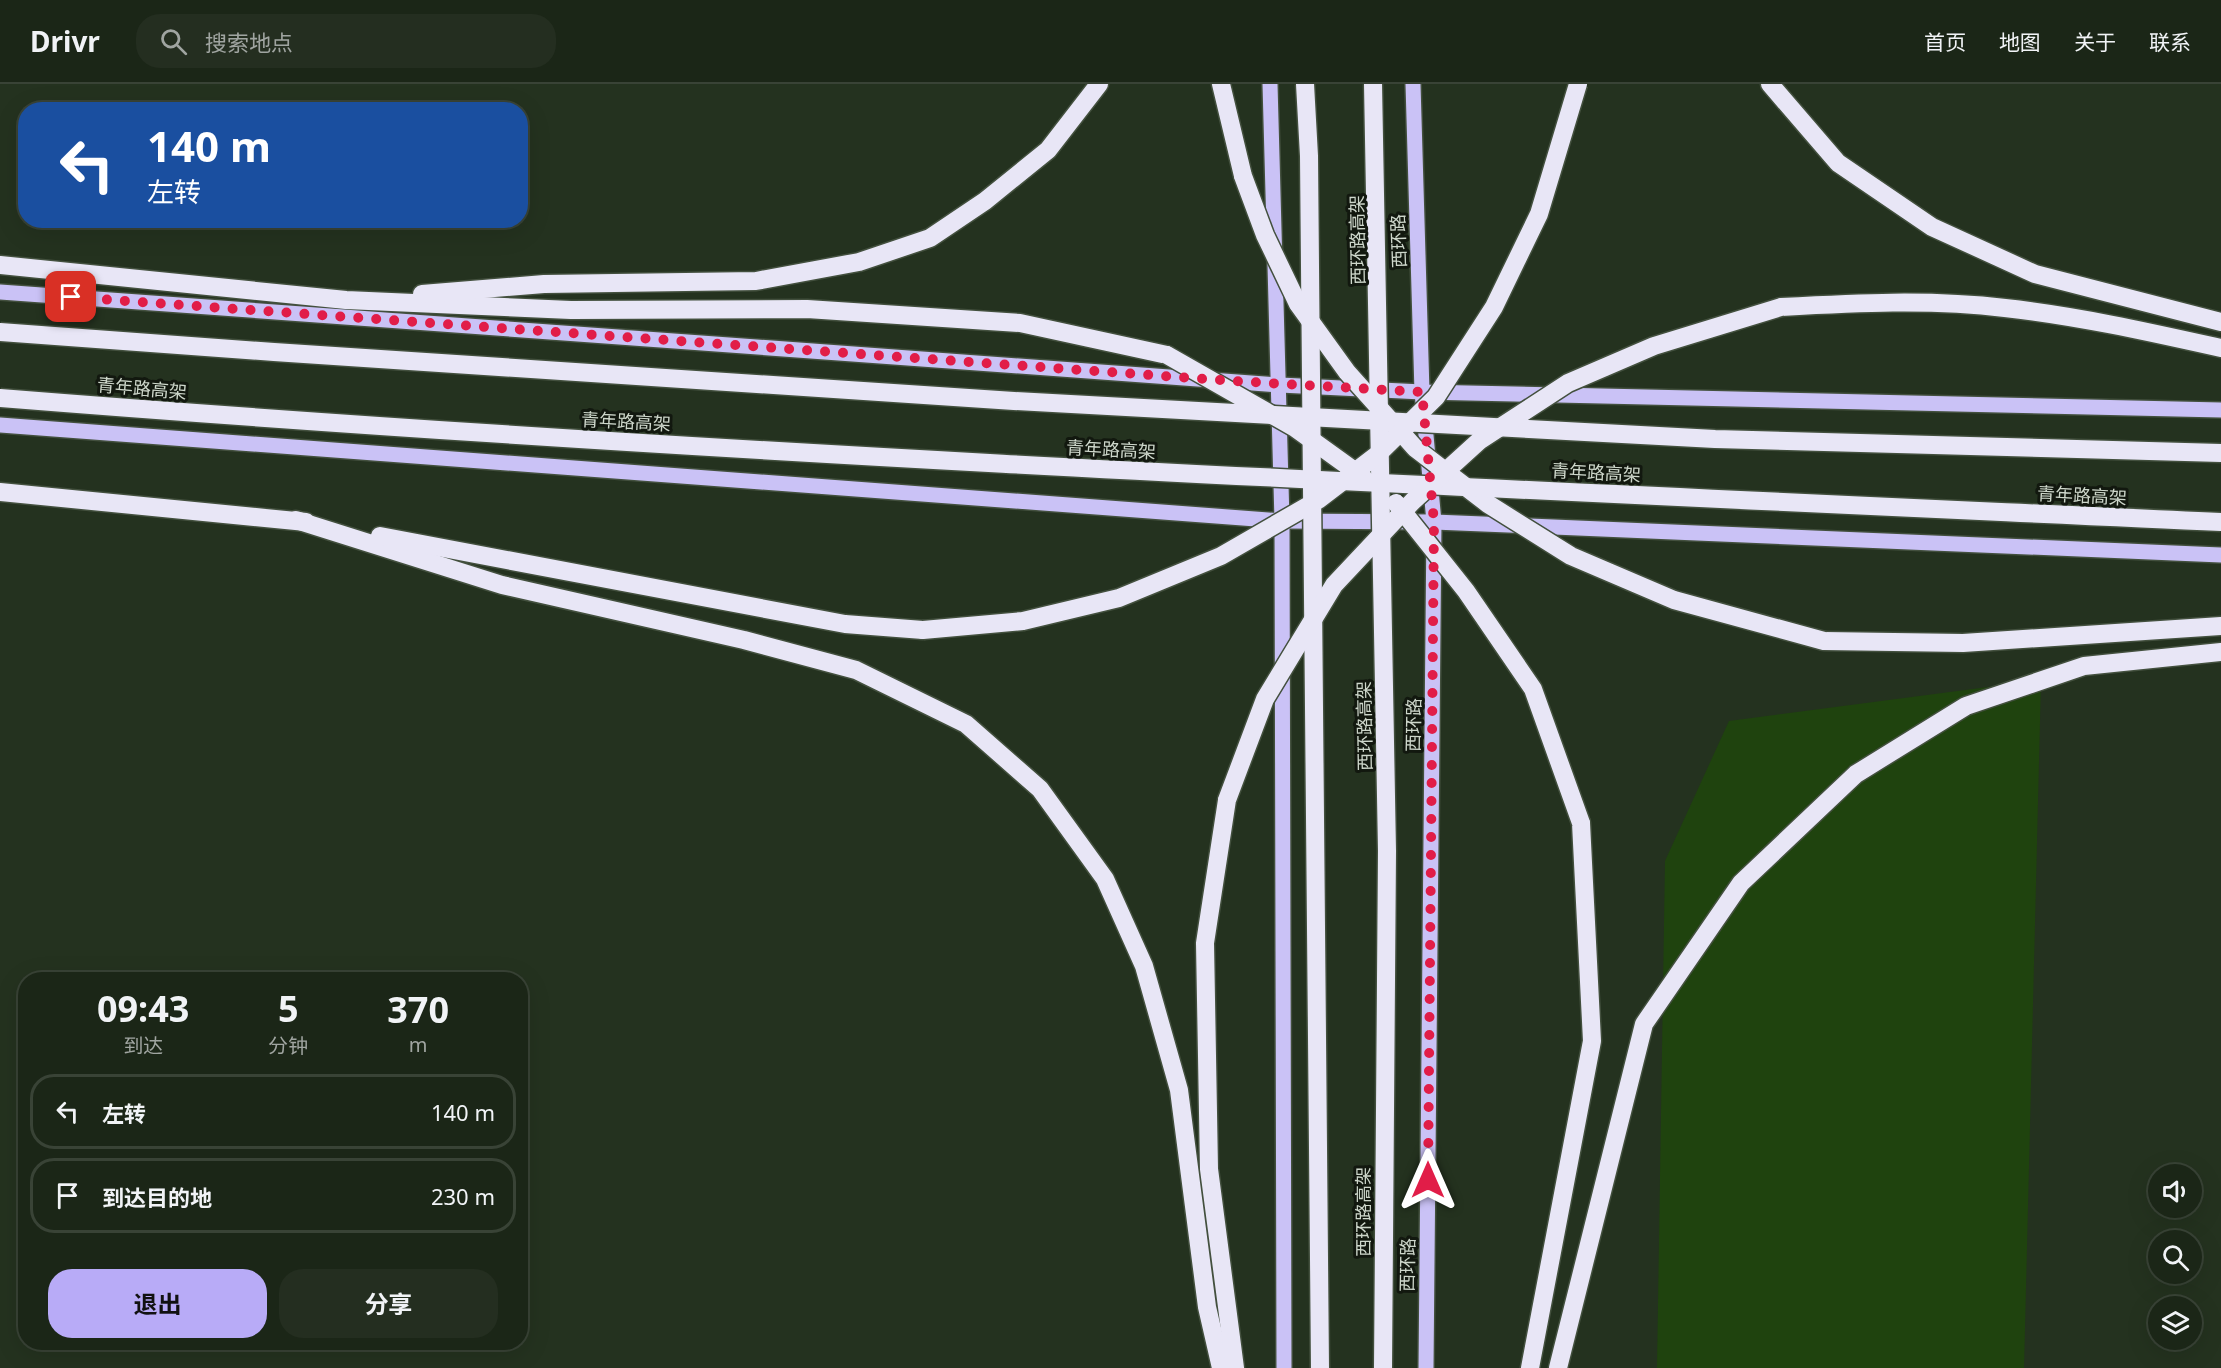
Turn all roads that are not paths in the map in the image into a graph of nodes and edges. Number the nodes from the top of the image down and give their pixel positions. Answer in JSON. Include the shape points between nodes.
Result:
{"nodes":[{"id":1,"x":1099,"y":84,"type":"edge"},
{"id":2,"x":1221,"y":84,"type":"edge"},
{"id":3,"x":1270,"y":84,"type":"edge"},
{"id":4,"x":1305,"y":84,"type":"edge"},
{"id":5,"x":1373,"y":84,"type":"edge"},
{"id":6,"x":1413,"y":84,"type":"edge"},
{"id":7,"x":1578,"y":84,"type":"edge"},
{"id":8,"x":1770,"y":84,"type":"edge"},
{"id":9,"x":0,"y":265,"type":"edge"},
{"id":10,"x":0,"y":292,"type":"edge"},
{"id":11,"x":346,"y":300,"type":"junction"},
{"id":12,"x":2221,"y":322,"type":"edge"},
{"id":13,"x":0,"y":332,"type":"edge"},
{"id":14,"x":2221,"y":348,"type":"edge"},
{"id":15,"x":1280,"y":385,"type":"junction"},
{"id":16,"x":1422,"y":392,"type":"junction"},
{"id":17,"x":0,"y":398,"type":"edge"},
{"id":18,"x":2221,"y":410,"type":"edge"},
{"id":19,"x":0,"y":425,"type":"edge"},
{"id":20,"x":2221,"y":453,"type":"edge"},
{"id":21,"x":0,"y":492,"type":"edge"},
{"id":22,"x":296,"y":520,"type":"junction"},
{"id":23,"x":1282,"y":520,"type":"junction"},
{"id":24,"x":1434,"y":522,"type":"junction"},
{"id":25,"x":2221,"y":522,"type":"edge"},
{"id":26,"x":2221,"y":555,"type":"edge"},
{"id":27,"x":2221,"y":626,"type":"edge"},
{"id":28,"x":2221,"y":652,"type":"edge"},
{"id":29,"x":1221,"y":1368,"type":"edge"},
{"id":30,"x":1234,"y":1368,"type":"edge"},
{"id":31,"x":1284,"y":1368,"type":"edge"},
{"id":32,"x":1320,"y":1368,"type":"edge"},
{"id":33,"x":1383,"y":1368,"type":"edge"},
{"id":34,"x":1426,"y":1368,"type":"edge"},
{"id":35,"x":1530,"y":1368,"type":"edge"},
{"id":36,"x":1558,"y":1368,"type":"edge"}],
"edges":[{"from":1,"to":11,"type":"highway","via":[[1048,150],[985,201],[930,238],[859,262],[756,281],[544,284]]},
{"from":2,"to":27,"type":"highway","bridge":true,"via":[[1243,176],[1265,235],[1298,304],[1347,372],[1415,448],[1488,504],[1571,556],[1674,600],[1824,641],[1963,643]]},
{"from":3,"to":15,"type":"main road"},
{"from":4,"to":32,"type":"highway","bridge":true,"via":[[1309,156]]},
{"from":5,"to":33,"type":"highway","name":"西环路高架","bridge":true,"via":[[1387,851]]},
{"from":6,"to":16,"type":"main road","name":"西环路"},
{"from":7,"to":22,"type":"highway","bridge":true,"via":[[1539,214],[1494,308],[1436,397],[1377,455],[1318,500],[1221,556],[1119,598],[1023,621],[922,630],[845,624]]},
{"from":8,"to":12,"type":"highway","via":[[1838,163],[1932,227],[2035,274]]},
{"from":9,"to":11,"type":"highway"},
{"from":10,"to":15,"type":"main road"},
{"from":11,"to":35,"type":"highway","bridge":true,"via":[[571,310],[807,309],[1020,322],[1167,355],[1295,428],[1393,499],[1466,591],[1533,689],[1581,823],[1592,1041]]},
{"from":13,"to":20,"type":"highway","bridge":true,"via":[[1156,408],[1715,439]]},
{"from":14,"to":30,"type":"highway","bridge":true,"via":[[2115,325],[2004,308],[1887,302],[1781,307],[1654,346],[1568,383],[1479,441],[1413,501],[1334,585],[1265,699],[1227,800],[1204,943],[1209,1169]]},
{"from":15,"to":16,"type":"main road"},
{"from":15,"to":23,"type":"main road"},
{"from":16,"to":18,"type":"main road"},
{"from":16,"to":24,"type":"main road","name":"西环路"},
{"from":17,"to":25,"type":"highway","name":"青年路高架","bridge":true,"via":[[333,425],[983,464]]},
{"from":19,"to":23,"type":"main road"},
{"from":21,"to":22,"type":"highway"},
{"from":22,"to":29,"type":"highway","via":[[502,585],[744,640],[856,670],[966,724],[1040,789],[1105,879],[1144,966],[1179,1090],[1207,1308]]},
{"from":23,"to":24,"type":"main road"},
{"from":23,"to":31,"type":"main road"},
{"from":24,"to":26,"type":"main road"},
{"from":24,"to":34,"type":"main road","name":"西环路"},
{"from":28,"to":36,"type":"highway","via":[[2084,666],[1966,706],[1856,774],[1741,883],[1644,1024]]}]}
